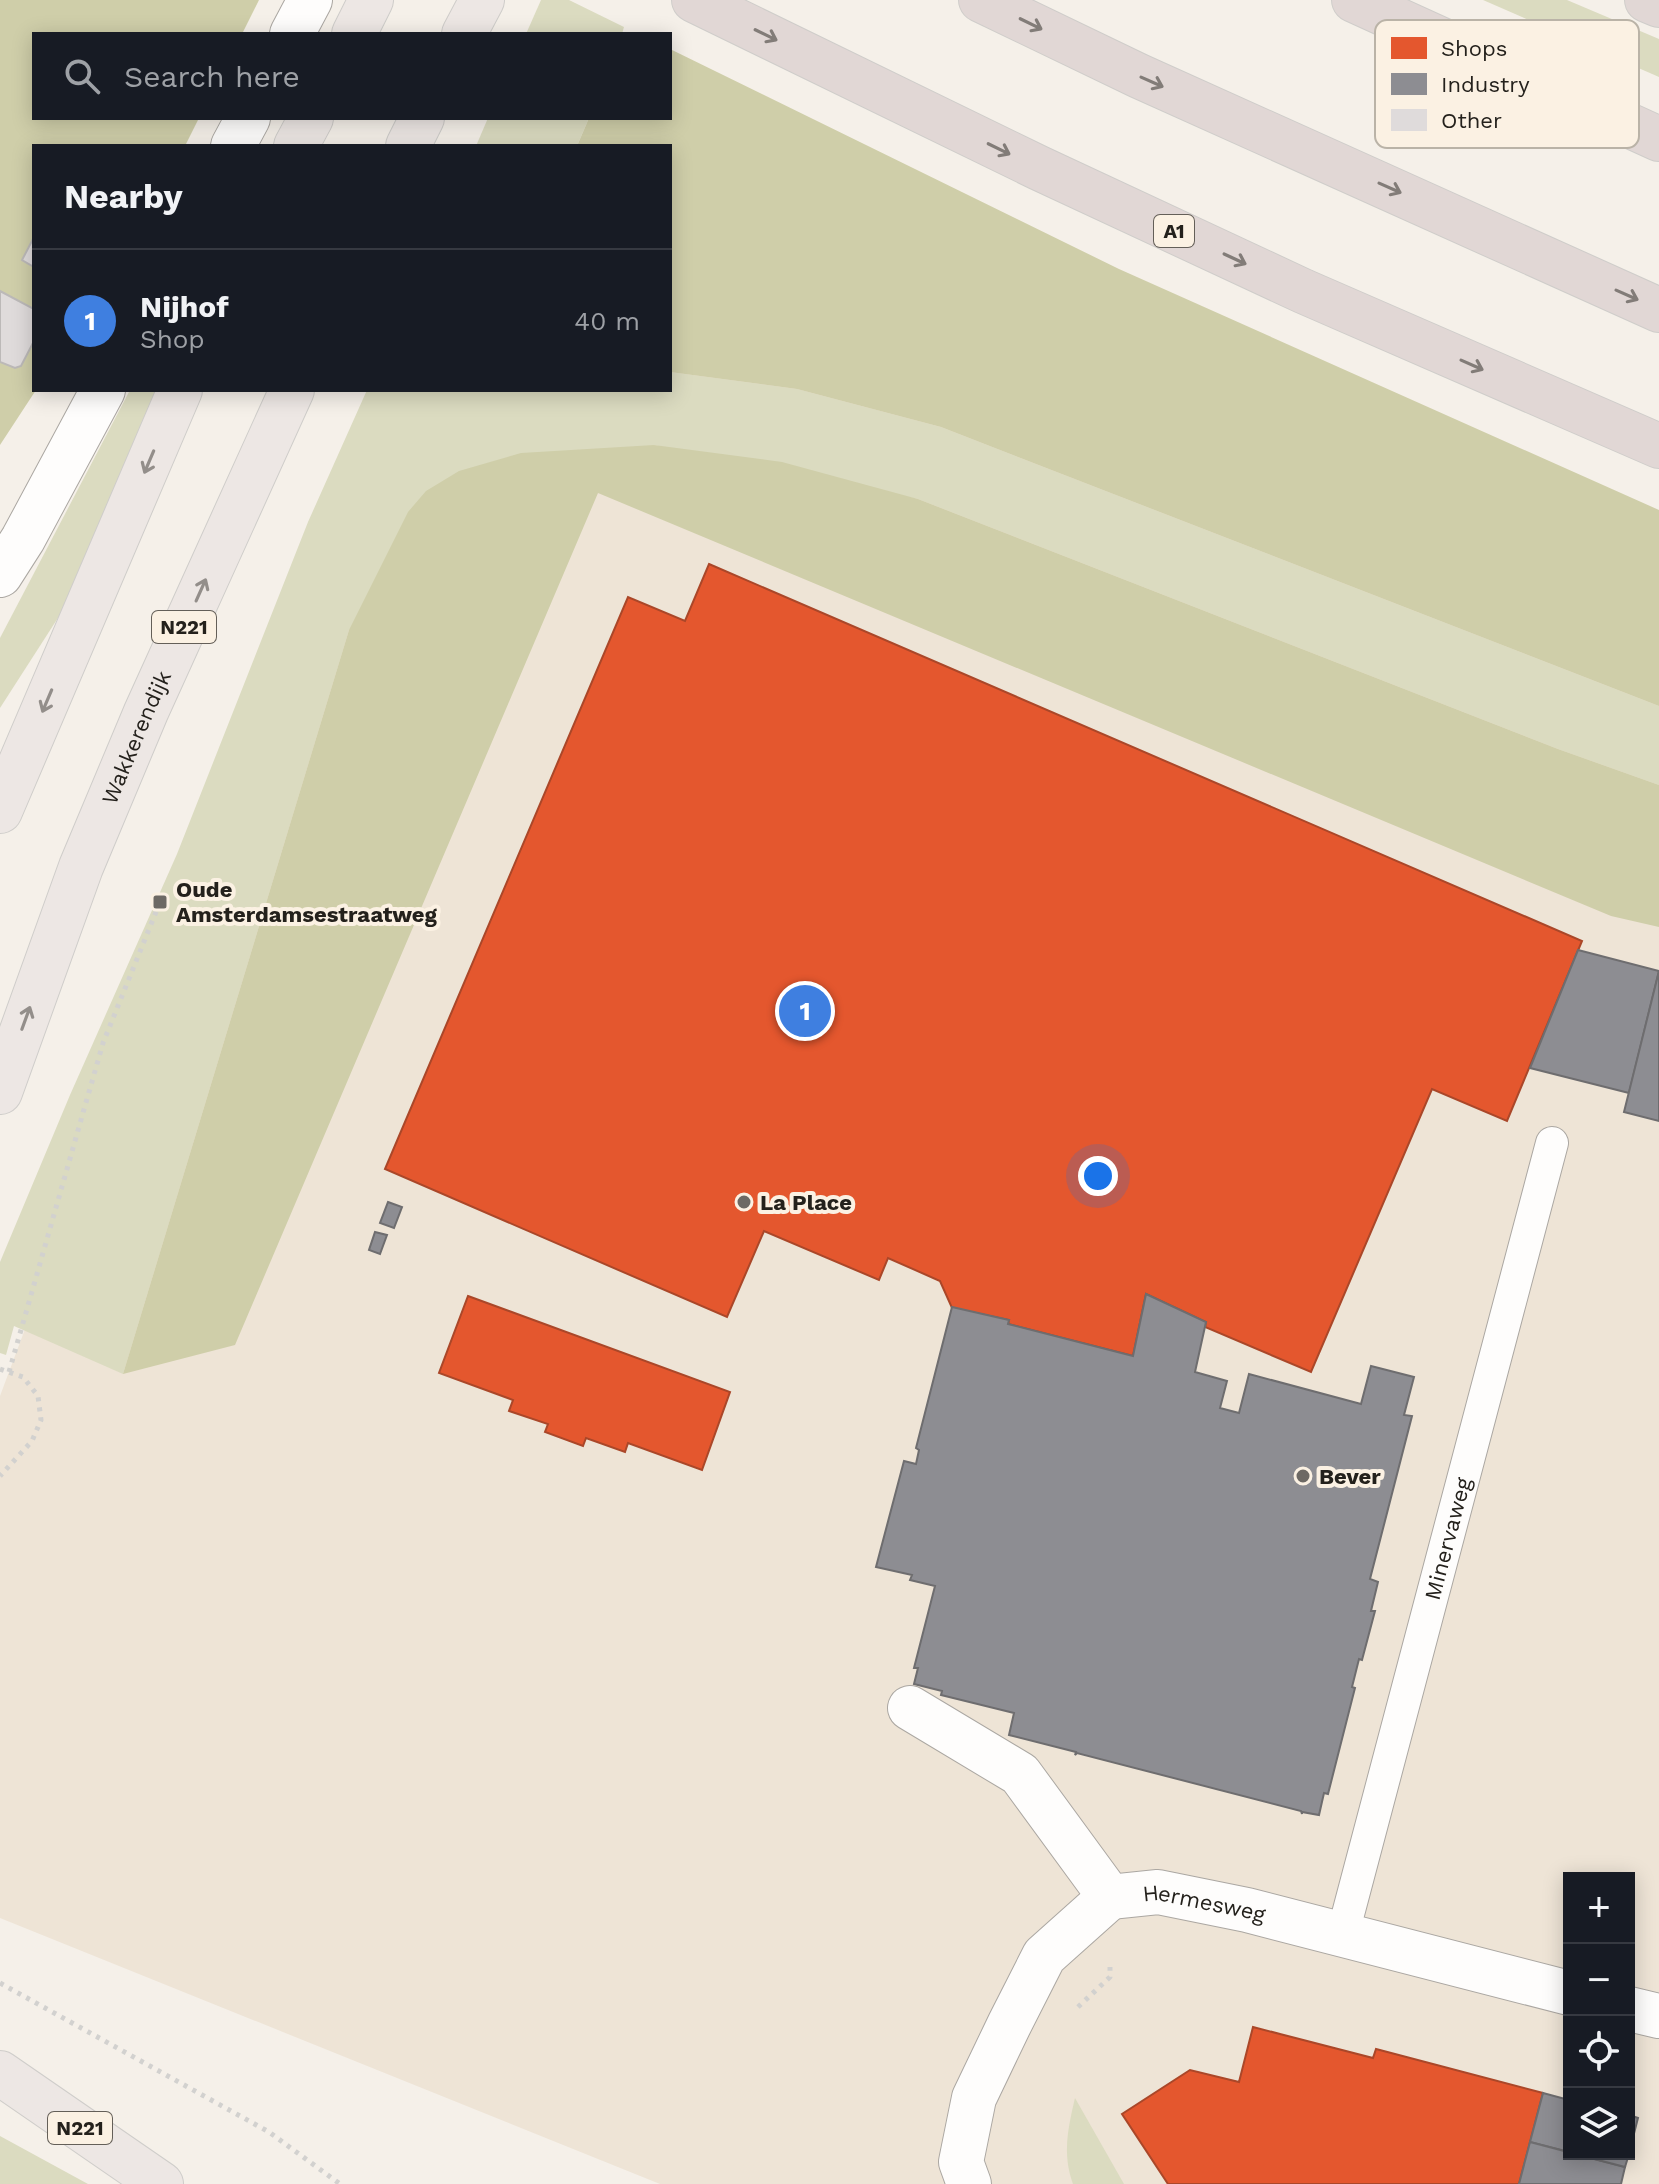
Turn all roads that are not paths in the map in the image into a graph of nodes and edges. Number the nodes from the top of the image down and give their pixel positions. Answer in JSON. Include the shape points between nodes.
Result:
{"nodes":[{"id":1,"x":310,"y":0,"type":"edge"},
{"id":2,"x":371,"y":0,"type":"edge"},
{"id":3,"x":482,"y":0,"type":"edge"},
{"id":4,"x":695,"y":0,"type":"edge"},
{"id":5,"x":981,"y":0,"type":"edge"},
{"id":6,"x":1354,"y":0,"type":"edge"},
{"id":7,"x":1647,"y":0,"type":"edge"},
{"id":8,"x":1659,"y":5,"type":"edge"},
{"id":9,"x":1398,"y":20,"type":"edge"},
{"id":10,"x":293,"y":32,"type":"edge"},
{"id":11,"x":355,"y":32,"type":"edge"},
{"id":12,"x":465,"y":32,"type":"edge"},
{"id":13,"x":247,"y":120,"type":"edge"},
{"id":14,"x":310,"y":120,"type":"edge"},
{"id":15,"x":421,"y":120,"type":"edge"},
{"id":16,"x":1639,"y":130,"type":"edge"},
{"id":17,"x":1659,"y":139,"type":"edge"},
{"id":18,"x":234,"y":144,"type":"edge"},
{"id":19,"x":297,"y":144,"type":"edge"},
{"id":20,"x":409,"y":144,"type":"edge"},
{"id":21,"x":1659,"y":310,"type":"edge"},
{"id":22,"x":102,"y":392,"type":"edge"},
{"id":23,"x":179,"y":392,"type":"edge"},
{"id":24,"x":291,"y":392,"type":"edge"},
{"id":25,"x":1659,"y":446,"type":"edge"},
{"id":26,"x":0,"y":575,"type":"edge"},
{"id":27,"x":0,"y":811,"type":"edge"},
{"id":28,"x":0,"y":1092,"type":"edge"},
{"id":29,"x":1552,"y":1143,"type":"dead end"},
{"id":30,"x":910,"y":1708,"type":"dead end"},
{"id":31,"x":1110,"y":1897,"type":"junction"},
{"id":32,"x":1343,"y":1933,"type":"junction"},
{"id":33,"x":1563,"y":1991,"type":"edge"},
{"id":34,"x":1635,"y":2010,"type":"edge"},
{"id":35,"x":1659,"y":2016,"type":"edge"},
{"id":36,"x":0,"y":2073,"type":"edge"},
{"id":37,"x":0,"y":2110,"type":"edge"},
{"id":38,"x":145,"y":2184,"type":"edge"},
{"id":39,"x":161,"y":2184,"type":"edge"},
{"id":40,"x":969,"y":2184,"type":"edge"}],
"edges":[{"from":1,"to":10,"type":"street"},
{"from":2,"to":11,"type":"main road"},
{"from":3,"to":12,"type":"main road"},
{"from":4,"to":25,"type":"highway","number":"A1","one_way":true,"via":[[1261,271]]},
{"from":5,"to":21,"type":"highway","one_way":true},
{"from":6,"to":9,"type":"highway"},
{"from":7,"to":8,"type":"highway"},
{"from":13,"to":18,"type":"street"},
{"from":14,"to":19,"type":"main road"},
{"from":15,"to":20,"type":"main road"},
{"from":16,"to":17,"type":"highway"},
{"from":22,"to":26,"type":"street"},
{"from":23,"to":27,"type":"main road","one_way":true},
{"from":28,"to":24,"type":"main road","name":"Wakkerendijk","number":"N221","one_way":true,"via":[[87,853]]},
{"from":29,"to":32,"type":"lane","name":"Minervaweg"},
{"from":30,"to":31,"type":"street","name":"Hermesweg","via":[[1020,1774]]},
{"from":31,"to":32,"type":"street","name":"Hermesweg","via":[[1158,1892]]},
{"from":31,"to":40,"type":"street","via":[[1044,1956],[1009,2025],[974,2098],[961,2162]]},
{"from":32,"to":33,"type":"street","name":"Hermesweg"},
{"from":34,"to":35,"type":"street"},
{"from":36,"to":39,"type":"main road","number":"N221"},
{"from":37,"to":38,"type":"main road","number":"N221"}]}
